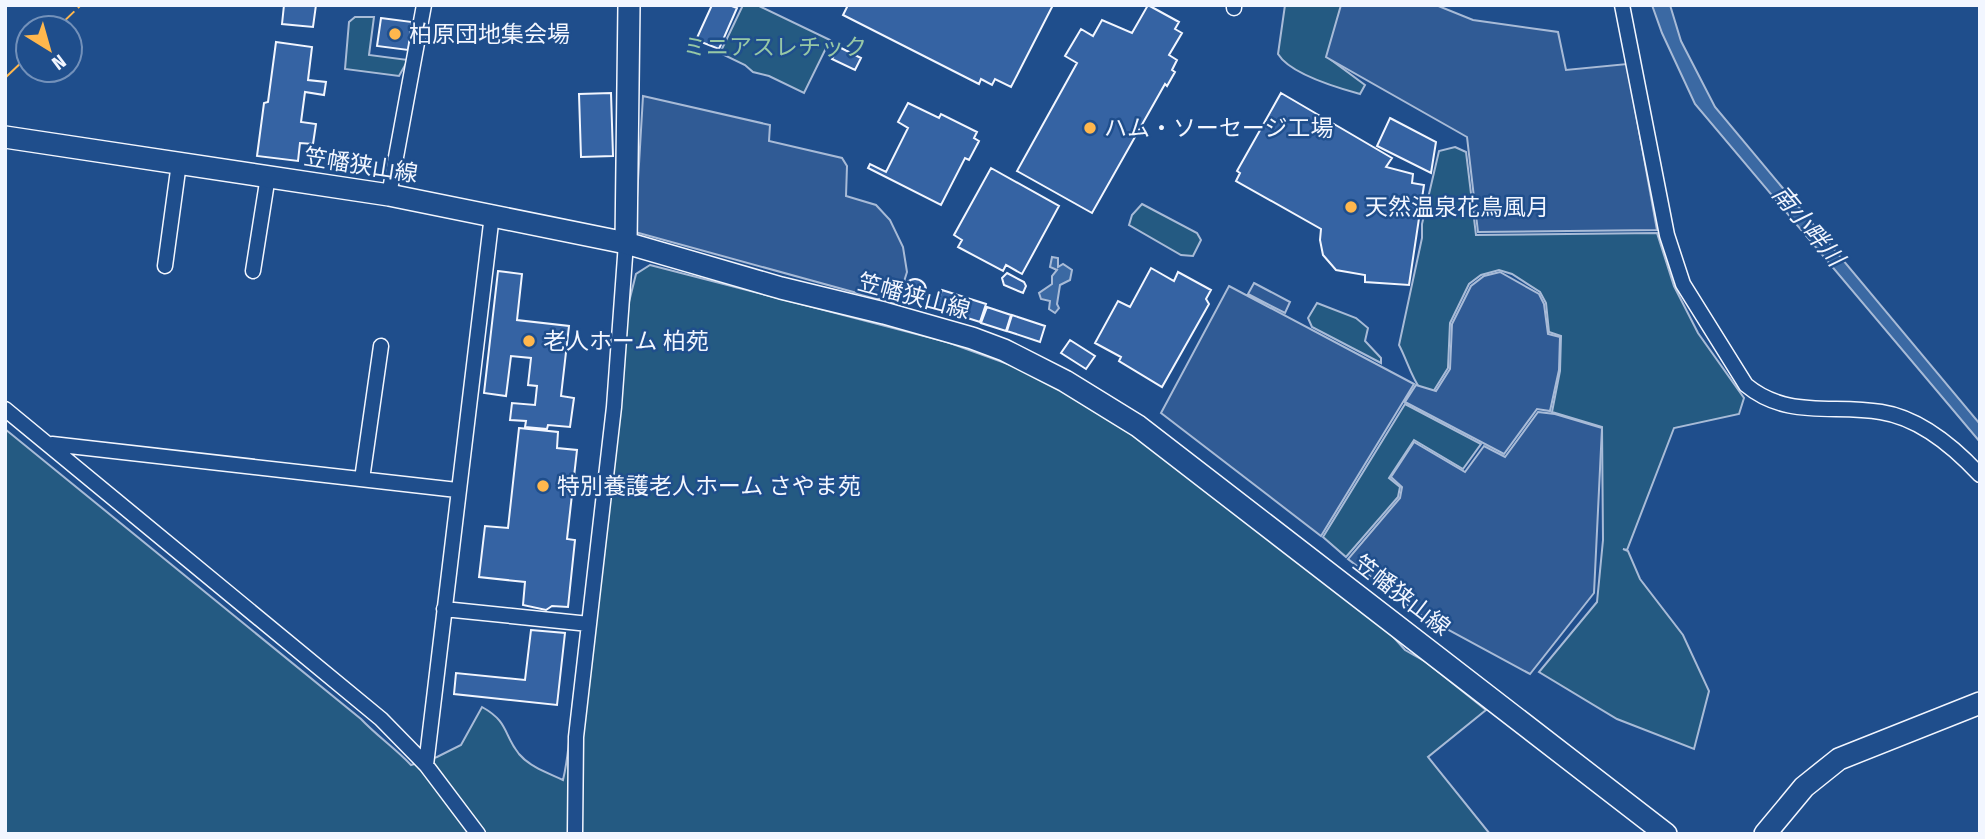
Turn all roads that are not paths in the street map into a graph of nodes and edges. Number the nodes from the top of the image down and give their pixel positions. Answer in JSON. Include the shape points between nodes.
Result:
{"nodes":[{"id":1,"x":424,"y":5,"type":"edge"},
{"id":2,"x":629,"y":5,"type":"edge"},
{"id":3,"x":1622,"y":5,"type":"edge"},
{"id":4,"x":5,"y":137,"type":"edge"},
{"id":5,"x":179,"y":163,"type":"junction"},
{"id":6,"x":268,"y":176,"type":"junction"},
{"id":7,"x":389,"y":195,"type":"junction"},
{"id":8,"x":492,"y":215,"type":"junction"},
{"id":9,"x":626,"y":243,"type":"junction"},
{"id":10,"x":165,"y":266,"type":"dead end"},
{"id":11,"x":253,"y":271,"type":"dead end"},
{"id":12,"x":381,"y":346,"type":"dead end"},
{"id":13,"x":5,"y":409,"type":"edge"},
{"id":14,"x":51,"y":444,"type":"junction"},
{"id":15,"x":1980,"y":475,"type":"edge"},
{"id":16,"x":362,"y":479,"type":"junction"},
{"id":17,"x":457,"y":490,"type":"junction"},
{"id":18,"x":444,"y":609,"type":"junction"},
{"id":19,"x":589,"y":625,"type":"junction"},
{"id":20,"x":1980,"y":703,"type":"edge"},
{"id":21,"x":426,"y":765,"type":"junction"},
{"id":22,"x":478,"y":834,"type":"edge"},
{"id":23,"x":575,"y":834,"type":"edge"},
{"id":24,"x":1666,"y":834,"type":"edge"},
{"id":25,"x":1765,"y":834,"type":"edge"}],
"edges":[{"from":1,"to":7,"type":"street"},
{"from":2,"to":9,"type":"main road"},
{"from":3,"to":15,"type":"street","via":[[1667,235],[1683,284],[1746,385],[1761,398],[1786,406],[1881,412],[1913,422],[1945,442]]},
{"from":4,"to":5,"type":"main road","name":"笠幡狭山線"},
{"from":5,"to":6,"type":"main road","name":"笠幡狭山線"},
{"from":5,"to":10,"type":"street"},
{"from":6,"to":7,"type":"main road","name":"笠幡狭山線"},
{"from":6,"to":11,"type":"street"},
{"from":7,"to":8,"type":"main road","name":"笠幡狭山線"},
{"from":8,"to":9,"type":"main road","name":"笠幡狭山線"},
{"from":8,"to":17,"type":"street"},
{"from":9,"to":19,"type":"street","via":[[614,407]]},
{"from":9,"to":24,"type":"main road","name":"笠幡狭山線","via":[[972,338],[1089,394],[1239,503]]},
{"from":12,"to":16,"type":"street"},
{"from":13,"to":14,"type":"street"},
{"from":14,"to":16,"type":"street"},
{"from":14,"to":21,"type":"street","via":[[381,719]]},
{"from":16,"to":17,"type":"street"},
{"from":17,"to":18,"type":"street"},
{"from":18,"to":19,"type":"street"},
{"from":18,"to":21,"type":"street"},
{"from":19,"to":23,"type":"street","via":[[576,737]]},
{"from":20,"to":25,"type":"main road","via":[[1839,759],[1804,787]]},
{"from":21,"to":22,"type":"street"}]}
